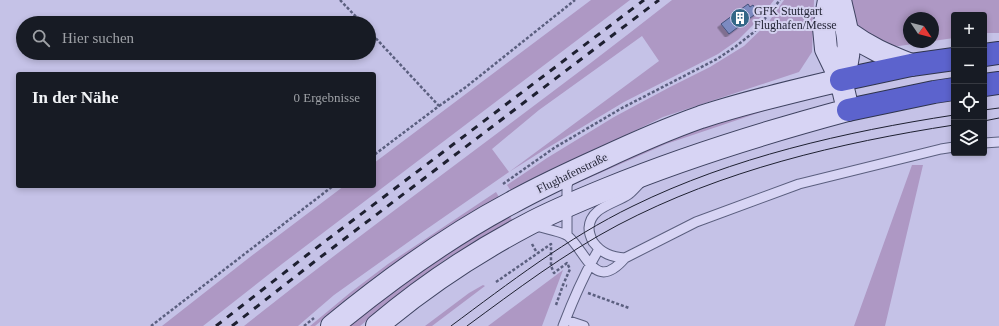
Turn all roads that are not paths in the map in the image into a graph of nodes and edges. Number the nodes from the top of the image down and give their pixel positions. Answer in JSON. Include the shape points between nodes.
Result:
{"nodes":[{"id":1,"x":829,"y":0,"type":"edge"},
{"id":2,"x":840,"y":0,"type":"edge"},
{"id":3,"x":847,"y":32,"type":"junction"},
{"id":4,"x":999,"y":53,"type":"edge"},
{"id":5,"x":987,"y":55,"type":"edge"},
{"id":6,"x":951,"y":59,"type":"edge"},
{"id":7,"x":911,"y":65,"type":"junction"},
{"id":8,"x":841,"y":80,"type":"junction"},
{"id":9,"x":999,"y":83,"type":"edge"},
{"id":10,"x":987,"y":85,"type":"edge"},
{"id":11,"x":951,"y":89,"type":"edge"},
{"id":12,"x":848,"y":110,"type":"junction"},
{"id":13,"x":999,"y":142,"type":"edge"},
{"id":14,"x":987,"y":143,"type":"edge"},
{"id":15,"x":951,"y":147,"type":"edge"},
{"id":16,"x":653,"y":170,"type":"junction"},
{"id":17,"x":571,"y":172,"type":"junction"},
{"id":18,"x":566,"y":206,"type":"junction"},
{"id":19,"x":528,"y":224,"type":"junction"},
{"id":20,"x":567,"y":235,"type":"junction"},
{"id":21,"x":599,"y":249,"type":"junction"},
{"id":22,"x":625,"y":258,"type":"junction"},
{"id":23,"x":590,"y":264,"type":"junction"},
{"id":24,"x":324,"y":321,"type":"edge"},
{"id":25,"x":565,"y":323,"type":"edge"},
{"id":26,"x":377,"y":326,"type":"edge"},
{"id":27,"x":584,"y":326,"type":"edge"}],
"edges":[{"from":1,"to":8,"type":"main road","via":[[824,28],[826,49]]},
{"from":2,"to":3,"type":"main road"},
{"from":3,"to":7,"type":"main road","via":[[881,53]]},
{"from":3,"to":8,"type":"main road","via":[[849,48]]},
{"from":4,"to":5,"type":"highway"},
{"from":6,"to":7,"type":"highway"},
{"from":7,"to":8,"type":"highway"},
{"from":8,"to":12,"type":"main road"},
{"from":8,"to":17,"type":"main road","name":"Flughafenstraße","via":[[771,96],[700,118]]},
{"from":9,"to":10,"type":"highway"},
{"from":11,"to":12,"type":"highway"},
{"from":12,"to":16,"type":"main road"},
{"from":13,"to":14,"type":"lane"},
{"from":15,"to":22,"type":"lane","via":[[798,184],[696,222]]},
{"from":16,"to":18,"type":"main road"},
{"from":16,"to":21,"type":"lane","via":[[629,194],[595,213],[589,220],[592,240]]},
{"from":17,"to":18,"type":"lane"},
{"from":17,"to":24,"type":"main road","name":"Flughafenstraße","via":[[510,203],[460,233],[372,293]]},
{"from":18,"to":19,"type":"main road"},
{"from":18,"to":20,"type":"lane"},
{"from":19,"to":20,"type":"lane"},
{"from":19,"to":26,"type":"main road","via":[[464,261],[423,289]]},
{"from":20,"to":23,"type":"lane"},
{"from":21,"to":22,"type":"lane","via":[[612,257]]},
{"from":21,"to":23,"type":"lane"},
{"from":22,"to":23,"type":"lane","via":[[619,266],[609,271],[600,271]]},
{"from":23,"to":25,"type":"lane"},
{"from":25,"to":27,"type":"lane"}]}
